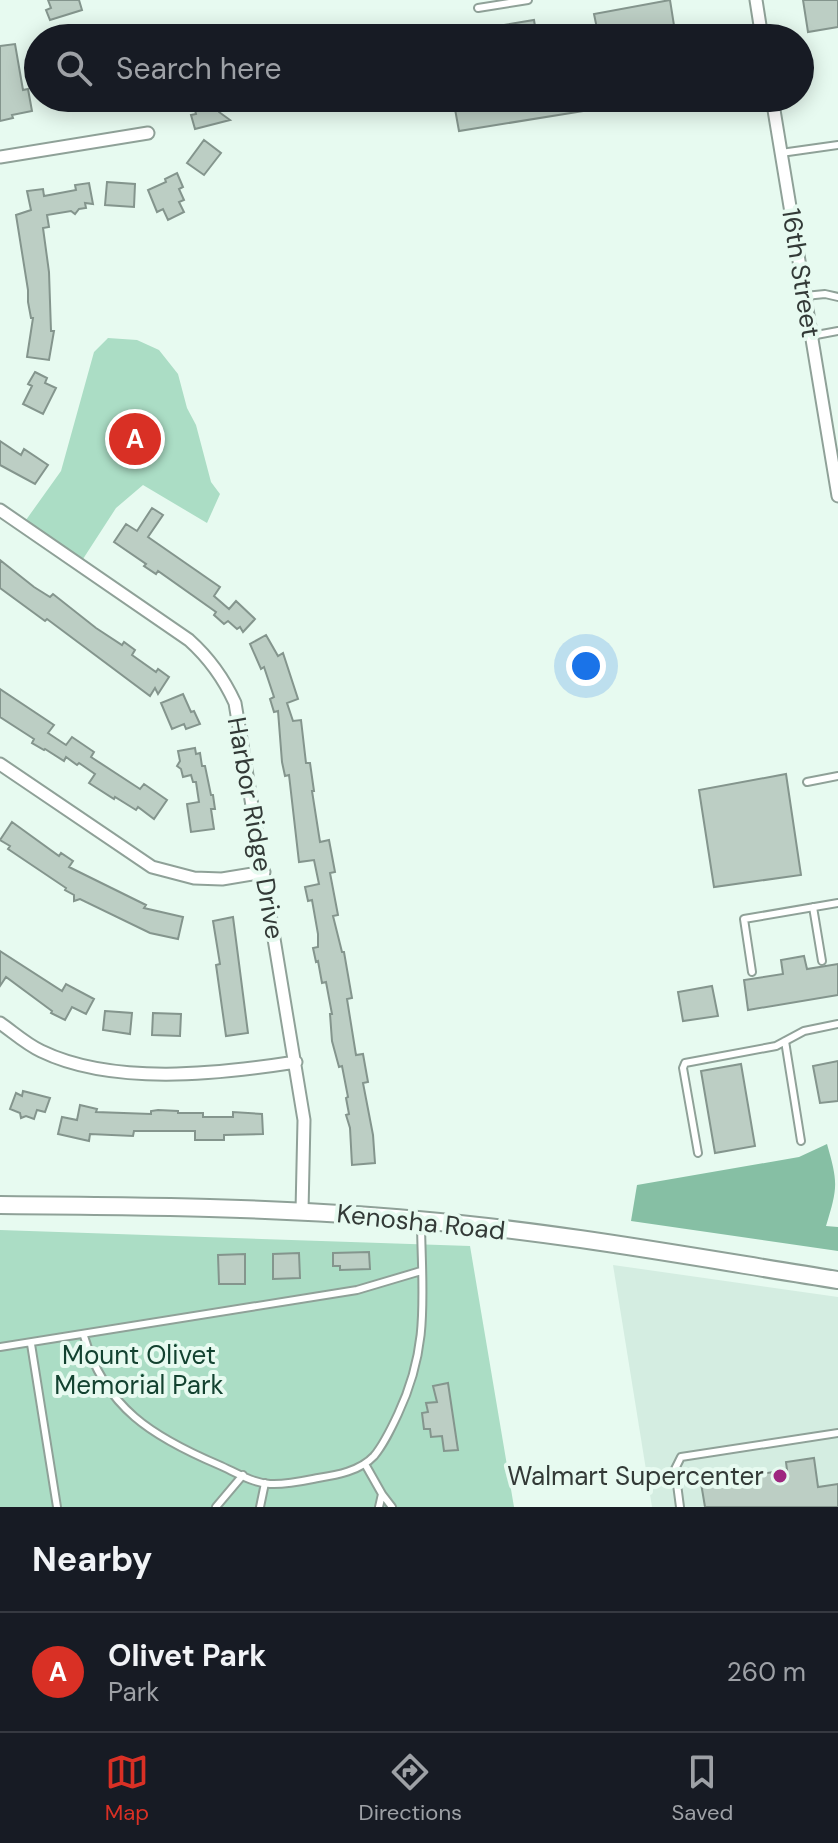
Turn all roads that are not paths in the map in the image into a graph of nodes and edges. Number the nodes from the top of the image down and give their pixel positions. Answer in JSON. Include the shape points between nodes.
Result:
{"nodes":[{"id":1,"x":528,"y":0,"type":"edge"},
{"id":2,"x":756,"y":0,"type":"edge"},
{"id":3,"x":478,"y":8,"type":"dead end"},
{"id":4,"x":760,"y":24,"type":"edge"},
{"id":5,"x":774,"y":112,"type":"edge"},
{"id":6,"x":148,"y":133,"type":"dead end"},
{"id":7,"x":838,"y":145,"type":"edge"},
{"id":8,"x":781,"y":153,"type":"junction"},
{"id":9,"x":0,"y":157,"type":"edge"},
{"id":10,"x":805,"y":296,"type":"junction"},
{"id":11,"x":838,"y":297,"type":"edge"},
{"id":12,"x":838,"y":331,"type":"edge"},
{"id":13,"x":811,"y":336,"type":"junction"},
{"id":14,"x":837,"y":481,"type":"edge"},
{"id":15,"x":838,"y":496,"type":"edge"},
{"id":16,"x":0,"y":510,"type":"edge"},
{"id":17,"x":0,"y":764,"type":"edge"},
{"id":18,"x":838,"y":776,"type":"edge"},
{"id":19,"x":807,"y":782,"type":"dead end"},
{"id":20,"x":264,"y":872,"type":"junction"},
{"id":21,"x":838,"y":903,"type":"edge"},
{"id":22,"x":813,"y":907,"type":"junction"},
{"id":23,"x":822,"y":961,"type":"dead end"},
{"id":24,"x":752,"y":972,"type":"dead end"},
{"id":25,"x":0,"y":1023,"type":"edge"},
{"id":26,"x":838,"y":1024,"type":"edge"},
{"id":27,"x":785,"y":1041,"type":"junction"},
{"id":28,"x":296,"y":1062,"type":"junction"},
{"id":29,"x":801,"y":1141,"type":"dead end"},
{"id":30,"x":698,"y":1153,"type":"dead end"},
{"id":31,"x":0,"y":1205,"type":"edge"},
{"id":32,"x":302,"y":1211,"type":"junction"},
{"id":33,"x":421,"y":1220,"type":"junction"},
{"id":34,"x":421,"y":1271,"type":"junction"},
{"id":35,"x":838,"y":1280,"type":"edge"},
{"id":36,"x":84,"y":1336,"type":"junction"},
{"id":37,"x":31,"y":1344,"type":"junction"},
{"id":38,"x":0,"y":1347,"type":"edge"},
{"id":39,"x":838,"y":1433,"type":"edge"},
{"id":40,"x":365,"y":1464,"type":"junction"},
{"id":41,"x":243,"y":1475,"type":"junction"},
{"id":42,"x":265,"y":1483,"type":"junction"},
{"id":43,"x":382,"y":1494,"type":"junction"},
{"id":44,"x":57,"y":1507,"type":"edge"},
{"id":45,"x":216,"y":1507,"type":"edge"},
{"id":46,"x":260,"y":1507,"type":"edge"},
{"id":47,"x":379,"y":1507,"type":"edge"},
{"id":48,"x":392,"y":1507,"type":"edge"},
{"id":49,"x":680,"y":1507,"type":"edge"}],
"edges":[{"from":1,"to":3,"type":"lane"},
{"from":2,"to":4,"type":"street"},
{"from":5,"to":8,"type":"street","name":"16th Street"},
{"from":6,"to":9,"type":"street"},
{"from":7,"to":8,"type":"lane"},
{"from":8,"to":10,"type":"street","name":"16th Street"},
{"from":10,"to":11,"type":"lane"},
{"from":10,"to":13,"type":"street","name":"16th Street"},
{"from":12,"to":13,"type":"lane"},
{"from":13,"to":14,"type":"street","name":"16th Street"},
{"from":14,"to":15,"type":"street","name":"16th Street"},
{"from":16,"to":20,"type":"street","name":"Harbor Ridge Drive","via":[[189,640],[226,685],[235,703]]},
{"from":17,"to":20,"type":"street","via":[[152,867],[194,878]]},
{"from":18,"to":19,"type":"lane"},
{"from":20,"to":28,"type":"street","name":"Harbor Ridge Drive"},
{"from":21,"to":22,"type":"lane"},
{"from":22,"to":23,"type":"lane"},
{"from":22,"to":24,"type":"lane","via":[[744,919]]},
{"from":25,"to":28,"type":"street","via":[[40,1050],[119,1072],[227,1073]]},
{"from":26,"to":27,"type":"lane"},
{"from":27,"to":29,"type":"lane"},
{"from":27,"to":30,"type":"lane","via":[[685,1063]]},
{"from":28,"to":32,"type":"street","name":"Harbor Ridge Drive","via":[[304,1120]]},
{"from":31,"to":32,"type":"street","name":"Kenosha Road"},
{"from":32,"to":33,"type":"street","name":"Kenosha Road"},
{"from":33,"to":34,"type":"lane"},
{"from":33,"to":35,"type":"street","name":"Kenosha Road"},
{"from":34,"to":36,"type":"lane","via":[[357,1290]]},
{"from":34,"to":40,"type":"lane","via":[[422,1342],[416,1369],[389,1432]]},
{"from":36,"to":37,"type":"lane"},
{"from":36,"to":41,"type":"lane","via":[[102,1381],[124,1408],[188,1452]]},
{"from":37,"to":38,"type":"lane"},
{"from":37,"to":44,"type":"lane"},
{"from":39,"to":49,"type":"lane","via":[[681,1457],[675,1469]]},
{"from":40,"to":42,"type":"lane","via":[[333,1476]]},
{"from":40,"to":43,"type":"lane"},
{"from":41,"to":42,"type":"lane"},
{"from":41,"to":45,"type":"lane"},
{"from":42,"to":46,"type":"lane"},
{"from":43,"to":47,"type":"lane"},
{"from":43,"to":48,"type":"lane"}]}
